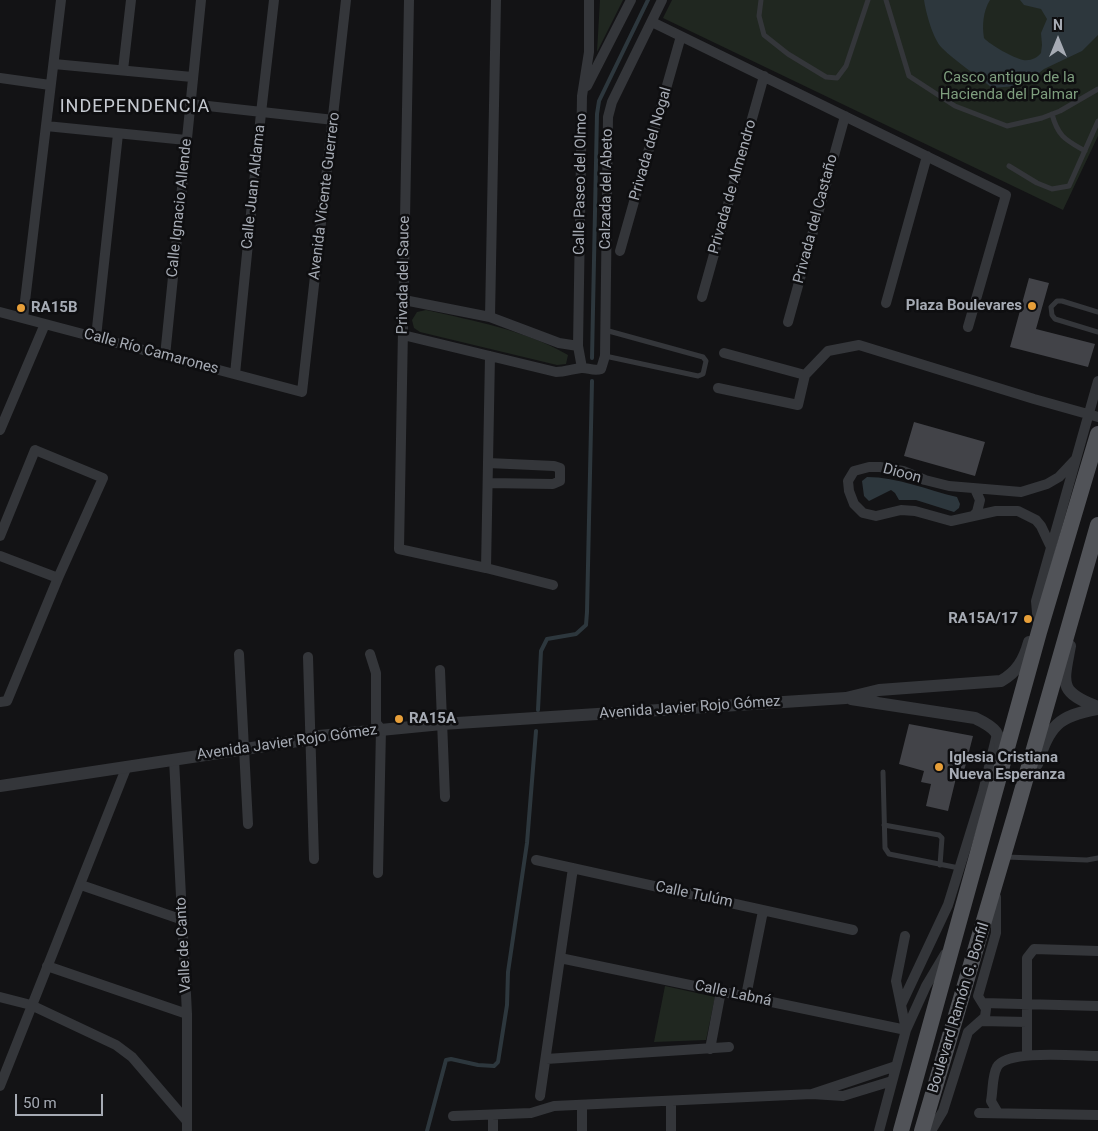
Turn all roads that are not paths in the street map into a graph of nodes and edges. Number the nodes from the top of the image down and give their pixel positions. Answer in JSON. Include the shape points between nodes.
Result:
{"nodes":[{"id":1,"x":61,"y":0,"type":"edge"},
{"id":2,"x":131,"y":0,"type":"edge"},
{"id":3,"x":201,"y":0,"type":"edge"},
{"id":4,"x":274,"y":0,"type":"edge"},
{"id":5,"x":346,"y":0,"type":"edge"},
{"id":6,"x":409,"y":0,"type":"edge"},
{"id":7,"x":496,"y":0,"type":"edge"},
{"id":8,"x":589,"y":0,"type":"edge"},
{"id":9,"x":631,"y":0,"type":"edge"},
{"id":10,"x":662,"y":0,"type":"edge"},
{"id":11,"x":761,"y":0,"type":"edge"},
{"id":12,"x":868,"y":0,"type":"edge"},
{"id":13,"x":886,"y":0,"type":"edge"},
{"id":14,"x":652,"y":22,"type":"junction"},
{"id":15,"x":681,"y":36,"type":"junction"},
{"id":16,"x":54,"y":64,"type":"junction"},
{"id":17,"x":123,"y":70,"type":"junction"},
{"id":18,"x":764,"y":76,"type":"junction"},
{"id":19,"x":192,"y":77,"type":"junction"},
{"id":20,"x":0,"y":78,"type":"edge"},
{"id":21,"x":50,"y":85,"type":"junction"},
{"id":22,"x":1098,"y":89,"type":"edge"},
{"id":23,"x":582,"y":96,"type":"junction"},
{"id":24,"x":190,"y":104,"type":"junction"},
{"id":25,"x":261,"y":113,"type":"junction"},
{"id":26,"x":1052,"y":114,"type":"junction"},
{"id":27,"x":845,"y":116,"type":"junction"},
{"id":28,"x":334,"y":120,"type":"junction"},
{"id":29,"x":1098,"y":121,"type":"edge"},
{"id":30,"x":46,"y":126,"type":"junction"},
{"id":31,"x":118,"y":134,"type":"junction"},
{"id":32,"x":186,"y":140,"type":"junction"},
{"id":33,"x":1085,"y":151,"type":"junction"},
{"id":34,"x":927,"y":156,"type":"junction"},
{"id":35,"x":1009,"y":166,"type":"dead end"},
{"id":36,"x":620,"y":251,"type":"dead end"},
{"id":37,"x":702,"y":297,"type":"dead end"},
{"id":38,"x":404,"y":300,"type":"junction"},
{"id":39,"x":886,"y":303,"type":"dead end"},
{"id":40,"x":0,"y":312,"type":"edge"},
{"id":41,"x":1098,"y":312,"type":"edge"},
{"id":42,"x":490,"y":317,"type":"junction"},
{"id":43,"x":23,"y":318,"type":"junction"},
{"id":44,"x":788,"y":322,"type":"dead end"},
{"id":45,"x":45,"y":324,"type":"junction"},
{"id":46,"x":968,"y":327,"type":"dead end"},
{"id":47,"x":605,"y":330,"type":"junction"},
{"id":48,"x":1098,"y":332,"type":"edge"},
{"id":49,"x":403,"y":335,"type":"junction"},
{"id":50,"x":96,"y":337,"type":"junction"},
{"id":51,"x":578,"y":346,"type":"junction"},
{"id":52,"x":724,"y":352,"type":"dead end"},
{"id":53,"x":166,"y":356,"type":"junction"},
{"id":54,"x":490,"y":356,"type":"junction"},
{"id":55,"x":605,"y":356,"type":"junction"},
{"id":56,"x":582,"y":368,"type":"junction"},
{"id":57,"x":235,"y":374,"type":"junction"},
{"id":58,"x":805,"y":375,"type":"junction"},
{"id":59,"x":1098,"y":381,"type":"edge"},
{"id":60,"x":718,"y":388,"type":"dead end"},
{"id":61,"x":302,"y":392,"type":"joint"},
{"id":62,"x":1094,"y":415,"type":"edge"},
{"id":63,"x":0,"y":430,"type":"edge"},
{"id":64,"x":1098,"y":434,"type":"edge"},
{"id":65,"x":1075,"y":460,"type":"junction"},
{"id":66,"x":488,"y":463,"type":"junction"},
{"id":67,"x":488,"y":483,"type":"junction"},
{"id":68,"x":974,"y":488,"type":"junction"},
{"id":69,"x":1021,"y":492,"type":"junction"},
{"id":70,"x":1018,"y":511,"type":"junction"},
{"id":71,"x":973,"y":516,"type":"junction"},
{"id":72,"x":1098,"y":525,"type":"edge"},
{"id":73,"x":0,"y":536,"type":"edge"},
{"id":74,"x":1050,"y":545,"type":"junction"},
{"id":75,"x":0,"y":556,"type":"edge"},
{"id":76,"x":486,"y":568,"type":"junction"},
{"id":77,"x":1084,"y":576,"type":"junction"},
{"id":78,"x":58,"y":578,"type":"junction"},
{"id":79,"x":553,"y":585,"type":"dead end"},
{"id":80,"x":1040,"y":632,"type":"junction"},
{"id":81,"x":239,"y":654,"type":"dead end"},
{"id":82,"x":370,"y":654,"type":"dead end"},
{"id":83,"x":308,"y":657,"type":"dead end"},
{"id":84,"x":440,"y":670,"type":"dead end"},
{"id":85,"x":846,"y":698,"type":"junction"},
{"id":86,"x":0,"y":702,"type":"edge"},
{"id":87,"x":1098,"y":708,"type":"edge"},
{"id":88,"x":442,"y":724,"type":"junction"},
{"id":89,"x":381,"y":729,"type":"junction"},
{"id":90,"x":997,"y":734,"type":"junction"},
{"id":91,"x":311,"y":740,"type":"junction"},
{"id":92,"x":244,"y":749,"type":"junction"},
{"id":93,"x":174,"y":759,"type":"junction"},
{"id":94,"x":127,"y":766,"type":"junction"},
{"id":95,"x":883,"y":772,"type":"dead end"},
{"id":96,"x":1000,"y":772,"type":"junction"},
{"id":97,"x":1,"y":786,"type":"edge"},
{"id":98,"x":445,"y":797,"type":"dead end"},
{"id":99,"x":1016,"y":812,"type":"junction"},
{"id":100,"x":248,"y":824,"type":"dead end"},
{"id":101,"x":884,"y":825,"type":"junction"},
{"id":102,"x":1003,"y":857,"type":"junction"},
{"id":103,"x":1098,"y":858,"type":"edge"},
{"id":104,"x":314,"y":859,"type":"dead end"},
{"id":105,"x":536,"y":860,"type":"dead end"},
{"id":106,"x":940,"y":865,"type":"junction"},
{"id":107,"x":573,"y":868,"type":"junction"},
{"id":108,"x":960,"y":868,"type":"junction"},
{"id":109,"x":378,"y":873,"type":"dead end"},
{"id":110,"x":81,"y":885,"type":"junction"},
{"id":111,"x":995,"y":885,"type":"junction"},
{"id":112,"x":763,"y":911,"type":"junction"},
{"id":113,"x":183,"y":920,"type":"junction"},
{"id":114,"x":853,"y":930,"type":"dead end"},
{"id":115,"x":905,"y":936,"type":"dead end"},
{"id":116,"x":955,"y":936,"type":"junction"},
{"id":117,"x":1098,"y":951,"type":"edge"},
{"id":118,"x":560,"y":958,"type":"junction"},
{"id":119,"x":47,"y":966,"type":"junction"},
{"id":120,"x":721,"y":991,"type":"junction"},
{"id":121,"x":746,"y":996,"type":"junction"},
{"id":122,"x":0,"y":997,"type":"edge"},
{"id":123,"x":983,"y":1003,"type":"junction"},
{"id":124,"x":996,"y":1004,"type":"junction"},
{"id":125,"x":31,"y":1005,"type":"junction"},
{"id":126,"x":901,"y":1005,"type":"junction"},
{"id":127,"x":1027,"y":1005,"type":"junction"},
{"id":128,"x":1098,"y":1006,"type":"edge"},
{"id":129,"x":187,"y":1014,"type":"junction"},
{"id":130,"x":981,"y":1021,"type":"junction"},
{"id":131,"x":992,"y":1021,"type":"junction"},
{"id":132,"x":1027,"y":1022,"type":"junction"},
{"id":133,"x":906,"y":1030,"type":"junction"},
{"id":134,"x":729,"y":1047,"type":"dead end"},
{"id":135,"x":710,"y":1048,"type":"junction"},
{"id":136,"x":1027,"y":1055,"type":"junction"},
{"id":137,"x":1098,"y":1056,"type":"edge"},
{"id":138,"x":546,"y":1059,"type":"junction"},
{"id":139,"x":896,"y":1066,"type":"junction"},
{"id":140,"x":892,"y":1081,"type":"junction"},
{"id":141,"x":0,"y":1086,"type":"edge"},
{"id":142,"x":812,"y":1094,"type":"junction"},
{"id":143,"x":540,"y":1096,"type":"dead end"},
{"id":144,"x":671,"y":1101,"type":"junction"},
{"id":145,"x":582,"y":1105,"type":"junction"},
{"id":146,"x":979,"y":1113,"type":"dead end"},
{"id":147,"x":998,"y":1113,"type":"junction"},
{"id":148,"x":493,"y":1115,"type":"junction"},
{"id":149,"x":1098,"y":1115,"type":"edge"},
{"id":150,"x":453,"y":1116,"type":"dead end"},
{"id":151,"x":187,"y":1126,"type":"edge"},
{"id":152,"x":493,"y":1131,"type":"edge"},
{"id":153,"x":582,"y":1131,"type":"edge"},
{"id":154,"x":671,"y":1131,"type":"edge"},
{"id":155,"x":878,"y":1131,"type":"edge"},
{"id":156,"x":901,"y":1131,"type":"edge"},
{"id":157,"x":922,"y":1131,"type":"edge"},
{"id":158,"x":931,"y":1131,"type":"edge"}],
"edges":[{"from":1,"to":16,"type":"street"},
{"from":2,"to":17,"type":"street"},
{"from":3,"to":19,"type":"street","name":"Calle Ignacio Allende"},
{"from":4,"to":25,"type":"street","name":"Calle Juan Aldama"},
{"from":5,"to":28,"type":"street","name":"Avenida Vicente Guerrero"},
{"from":6,"to":38,"type":"street","name":"Privada del Sauce"},
{"from":7,"to":42,"type":"street"},
{"from":8,"to":23,"type":"street","name":"Calle Paseo del Olmo","via":[[589,52]]},
{"from":9,"to":23,"type":"street"},
{"from":10,"to":14,"type":"street","name":"Calzada del Abeto"},
{"from":11,"to":12,"type":"lane","via":[[759,16],[764,35],[826,77],[837,78],[846,66]]},
{"from":13,"to":26,"type":"lane","via":[[909,76],[955,106],[1007,126]]},
{"from":14,"to":15,"type":"street"},
{"from":14,"to":47,"type":"street","name":"Calzada del Abeto","via":[[612,102],[608,117]]},
{"from":15,"to":18,"type":"street"},
{"from":15,"to":36,"type":"street","name":"Privada del Nogal"},
{"from":16,"to":17,"type":"street"},
{"from":16,"to":21,"type":"street"},
{"from":17,"to":19,"type":"street"},
{"from":18,"to":27,"type":"street"},
{"from":18,"to":37,"type":"street","name":"Privada de Almendro"},
{"from":19,"to":24,"type":"street","name":"Calle Ignacio Allende"},
{"from":20,"to":21,"type":"street"},
{"from":21,"to":30,"type":"street"},
{"from":22,"to":26,"type":"lane"},
{"from":23,"to":51,"type":"street","name":"Calle Paseo del Olmo"},
{"from":24,"to":25,"type":"street"},
{"from":24,"to":32,"type":"street","name":"Calle Ignacio Allende"},
{"from":25,"to":28,"type":"street"},
{"from":25,"to":57,"type":"street","name":"Calle Juan Aldama"},
{"from":26,"to":33,"type":"lane","via":[[1063,139]]},
{"from":27,"to":34,"type":"street"},
{"from":27,"to":44,"type":"street","name":"Privada del Castaño"},
{"from":28,"to":61,"type":"street","name":"Avenida Vicente Guerrero"},
{"from":29,"to":33,"type":"lane"},
{"from":30,"to":31,"type":"street"},
{"from":30,"to":43,"type":"street"},
{"from":31,"to":32,"type":"street"},
{"from":31,"to":50,"type":"street"},
{"from":32,"to":53,"type":"street","name":"Calle Ignacio Allende"},
{"from":33,"to":35,"type":"lane","via":[[1069,186],[1052,189]]},
{"from":34,"to":39,"type":"street"},
{"from":34,"to":46,"type":"street","via":[[1006,194]]},
{"from":38,"to":42,"type":"street"},
{"from":38,"to":49,"type":"street","name":"Privada del Sauce"},
{"from":40,"to":43,"type":"street","name":"Calle Río Camarones"},
{"from":41,"to":48,"type":"lane","via":[[1062,302],[1051,307],[1055,319]]},
{"from":42,"to":51,"type":"street","via":[[559,343]]},
{"from":43,"to":45,"type":"street","name":"Calle Río Camarones"},
{"from":45,"to":50,"type":"street","name":"Calle Río Camarones"},
{"from":45,"to":63,"type":"street"},
{"from":47,"to":55,"type":"street","name":"Calzada del Abeto"},
{"from":47,"to":55,"type":"lane","via":[[703,357],[706,361],[703,374],[698,376]]},
{"from":49,"to":54,"type":"street"},
{"from":49,"to":76,"type":"street","name":"Privada del Sauce","via":[[399,549]]},
{"from":50,"to":53,"type":"street","name":"Calle Río Camarones"},
{"from":51,"to":56,"type":"street","name":"Calle Paseo del Olmo"},
{"from":52,"to":58,"type":"street"},
{"from":53,"to":57,"type":"street","name":"Calle Río Camarones"},
{"from":54,"to":56,"type":"street","via":[[556,372]]},
{"from":54,"to":66,"type":"street"},
{"from":55,"to":56,"type":"street","via":[[601,369]]},
{"from":57,"to":61,"type":"street","name":"Calle Río Camarones"},
{"from":58,"to":60,"type":"street","via":[[798,405]]},
{"from":58,"to":62,"type":"street","via":[[828,351],[860,345]]},
{"from":59,"to":62,"type":"street","name":"Boulevard Ramón G. Bonfil"},
{"from":62,"to":65,"type":"street","name":"Boulevard Ramón G. Bonfil"},
{"from":64,"to":80,"type":"main road","name":"Boulevard Ramón G. Bonfil"},
{"from":65,"to":69,"type":"street","name":"Dioon","via":[[1059,477]]},
{"from":65,"to":74,"type":"street","name":"Boulevard Ramón G. Bonfil"},
{"from":66,"to":67,"type":"street"},
{"from":66,"to":67,"type":"street","via":[[554,466],[560,468],[561,473],[560,481],[553,484]]},
{"from":67,"to":76,"type":"street"},
{"from":68,"to":69,"type":"street","name":"Dioon"},
{"from":68,"to":71,"type":"street","via":[[980,500]]},
{"from":68,"to":71,"type":"street","name":"Dioon","via":[[949,486],[880,467],[854,471],[848,481],[854,504],[863,514],[876,516],[901,510],[915,511],[951,521]]},
{"from":69,"to":70,"type":"street"},
{"from":70,"to":71,"type":"street","name":"Dioon"},
{"from":70,"to":74,"type":"street","via":[[1036,520]]},
{"from":72,"to":77,"type":"main road","name":"Boulevard Ramón G. Bonfil"},
{"from":73,"to":78,"type":"street","via":[[35,450],[103,478]]},
{"from":74,"to":80,"type":"street","name":"Boulevard Ramón G. Bonfil","via":[[1036,601]]},
{"from":75,"to":78,"type":"street"},
{"from":76,"to":79,"type":"street"},
{"from":77,"to":87,"type":"street","via":[[1064,677],[1072,694]]},
{"from":77,"to":99,"type":"main road","name":"Boulevard Ramón G. Bonfil"},
{"from":78,"to":86,"type":"street","via":[[7,700]]},
{"from":80,"to":85,"type":"street","name":"Avenida Javier Rojo Gómez","via":[[1029,640],[1016,670],[1001,681],[879,690]]},
{"from":80,"to":96,"type":"main road","name":"Boulevard Ramón G. Bonfil"},
{"from":81,"to":92,"type":"street"},
{"from":82,"to":89,"type":"street","via":[[376,673],[376,722]]},
{"from":83,"to":91,"type":"street"},
{"from":84,"to":88,"type":"street"},
{"from":85,"to":88,"type":"street","name":"Avenida Javier Rojo Gómez"},
{"from":85,"to":90,"type":"street","name":"Avenida Javier Rojo Gómez","via":[[975,718],[992,727]]},
{"from":87,"to":99,"type":"street","via":[[1070,717],[1051,731],[1030,786]]},
{"from":88,"to":89,"type":"street","name":"Avenida Javier Rojo Gómez"},
{"from":88,"to":98,"type":"street"},
{"from":89,"to":91,"type":"street","name":"Avenida Javier Rojo Gómez","via":[[319,736]]},
{"from":89,"to":109,"type":"street"},
{"from":90,"to":96,"type":"street","via":[[1001,740]]},
{"from":90,"to":108,"type":"street"},
{"from":91,"to":92,"type":"street","name":"Avenida Javier Rojo Gómez"},
{"from":91,"to":104,"type":"street"},
{"from":92,"to":93,"type":"street","name":"Avenida Javier Rojo Gómez"},
{"from":92,"to":100,"type":"street"},
{"from":93,"to":94,"type":"street","name":"Avenida Javier Rojo Gómez"},
{"from":93,"to":113,"type":"street","name":"Valle de Canto"},
{"from":94,"to":97,"type":"street","name":"Avenida Javier Rojo Gómez"},
{"from":94,"to":110,"type":"street"},
{"from":95,"to":101,"type":"lane"},
{"from":96,"to":116,"type":"main road","name":"Boulevard Ramón G. Bonfil"},
{"from":99,"to":102,"type":"main road","name":"Boulevard Ramón G. Bonfil"},
{"from":101,"to":106,"type":"lane","via":[[885,848],[889,854]]},
{"from":101,"to":106,"type":"lane","via":[[939,835],[942,838]]},
{"from":102,"to":103,"type":"lane"},
{"from":102,"to":111,"type":"main road","name":"Boulevard Ramón G. Bonfil"},
{"from":105,"to":107,"type":"street","name":"Calle Tulúm"},
{"from":106,"to":108,"type":"lane"},
{"from":107,"to":112,"type":"street","name":"Calle Tulúm"},
{"from":107,"to":118,"type":"street"},
{"from":108,"to":126,"type":"street","via":[[948,905]]},
{"from":110,"to":113,"type":"street"},
{"from":110,"to":119,"type":"street"},
{"from":111,"to":123,"type":"street","name":"Boulevard Ramón G. Bonfil","via":[[996,933],[978,996]]},
{"from":111,"to":157,"type":"main road","name":"Boulevard Ramón G. Bonfil"},
{"from":112,"to":114,"type":"street","name":"Calle Tulúm"},
{"from":112,"to":121,"type":"street"},
{"from":113,"to":129,"type":"street","name":"Valle de Canto"},
{"from":115,"to":126,"type":"street","name":"Boulevard Ramón G. Bonfil","via":[[896,981]]},
{"from":116,"to":133,"type":"street","name":"Boulevard Ramón G. Bonfil","via":[[926,986]]},
{"from":116,"to":156,"type":"main road","name":"Boulevard Ramón G. Bonfil"},
{"from":117,"to":127,"type":"street","via":[[1034,949],[1027,958]]},
{"from":118,"to":120,"type":"street","name":"Calle Labná"},
{"from":118,"to":138,"type":"street"},
{"from":119,"to":125,"type":"street"},
{"from":119,"to":129,"type":"street"},
{"from":120,"to":121,"type":"street","name":"Calle Labná"},
{"from":120,"to":135,"type":"street"},
{"from":121,"to":133,"type":"street","name":"Calle Labná"},
{"from":122,"to":125,"type":"street"},
{"from":123,"to":124,"type":"street"},
{"from":123,"to":130,"type":"street","name":"Boulevard Ramón G. Bonfil","via":[[986,1009]]},
{"from":124,"to":127,"type":"street"},
{"from":124,"to":131,"type":"street"},
{"from":125,"to":141,"type":"street"},
{"from":125,"to":151,"type":"street","via":[[116,1045],[132,1058]]},
{"from":126,"to":133,"type":"street","name":"Boulevard Ramón G. Bonfil"},
{"from":127,"to":128,"type":"street"},
{"from":127,"to":132,"type":"street"},
{"from":129,"to":151,"type":"street","name":"Valle de Canto"},
{"from":130,"to":131,"type":"street"},
{"from":130,"to":158,"type":"street","name":"Boulevard Ramón G. Bonfil","via":[[968,1032],[943,1111]]},
{"from":131,"to":132,"type":"street"},
{"from":132,"to":136,"type":"street"},
{"from":133,"to":139,"type":"street","name":"Boulevard Ramón G. Bonfil"},
{"from":134,"to":135,"type":"street"},
{"from":135,"to":138,"type":"street"},
{"from":136,"to":137,"type":"street"},
{"from":136,"to":147,"type":"street","via":[[1011,1057],[996,1068],[991,1101]]},
{"from":138,"to":143,"type":"street"},
{"from":139,"to":140,"type":"street","name":"Boulevard Ramón G. Bonfil"},
{"from":139,"to":142,"type":"street"},
{"from":140,"to":142,"type":"street","via":[[842,1096]]},
{"from":140,"to":155,"type":"street","name":"Boulevard Ramón G. Bonfil"},
{"from":142,"to":144,"type":"street"},
{"from":144,"to":145,"type":"street"},
{"from":144,"to":154,"type":"street"},
{"from":145,"to":148,"type":"street"},
{"from":145,"to":153,"type":"street"},
{"from":146,"to":147,"type":"street"},
{"from":147,"to":149,"type":"street"},
{"from":148,"to":150,"type":"street"},
{"from":148,"to":152,"type":"street"}]}
